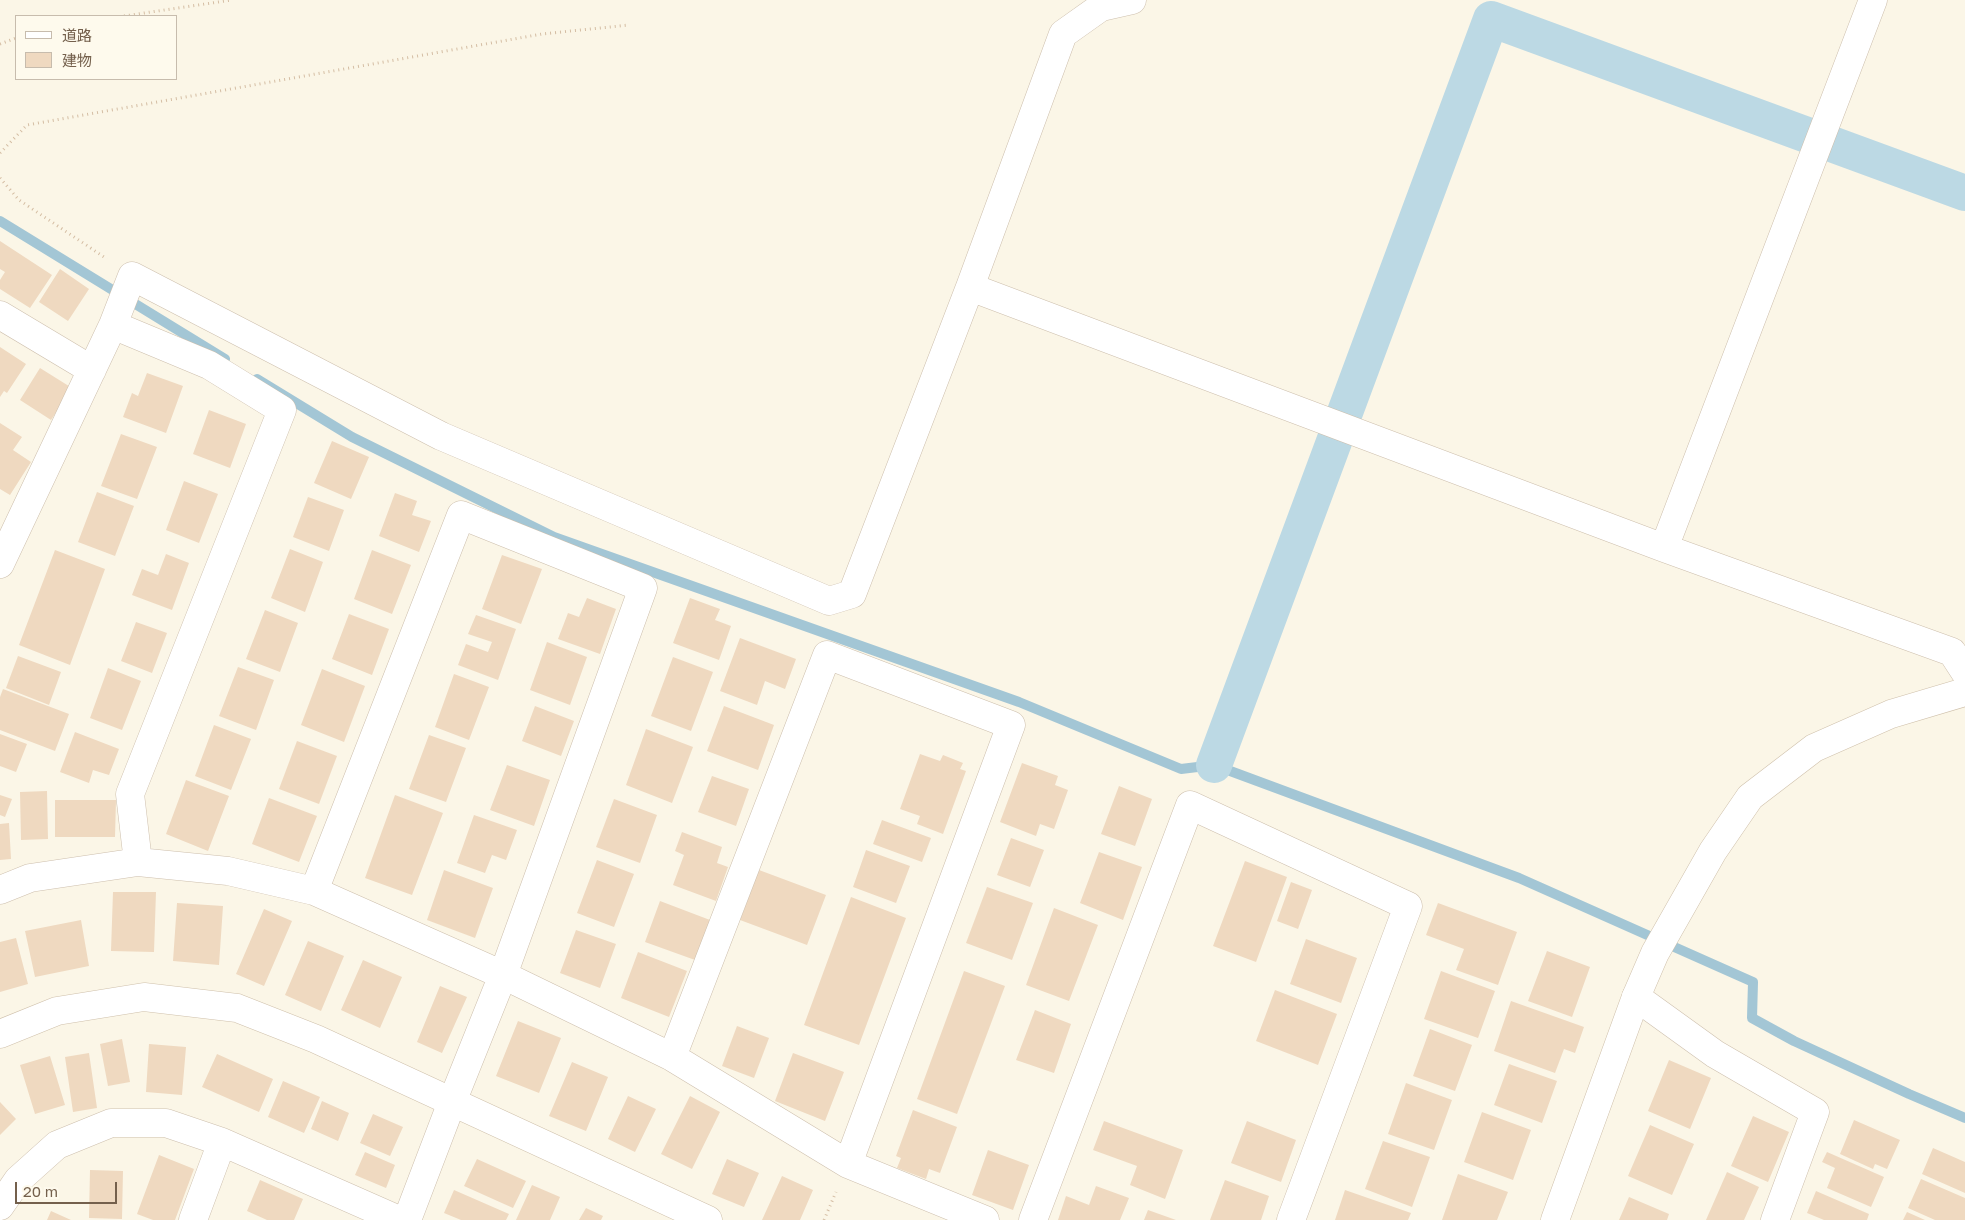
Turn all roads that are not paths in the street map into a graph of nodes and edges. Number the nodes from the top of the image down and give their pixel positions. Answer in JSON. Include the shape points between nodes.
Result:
{"nodes":[{"id":1,"x":1132,"y":0,"type":"edge"},
{"id":2,"x":1873,"y":0,"type":"edge"},
{"id":3,"x":970,"y":287,"type":"junction"},
{"id":4,"x":0,"y":315,"type":"edge"},
{"id":5,"x":113,"y":325,"type":"junction"},
{"id":6,"x":92,"y":370,"type":"junction"},
{"id":7,"x":1664,"y":548,"type":"junction"},
{"id":8,"x":0,"y":564,"type":"edge"},
{"id":9,"x":1965,"y":672,"type":"edge"},
{"id":10,"x":1965,"y":692,"type":"edge"},
{"id":11,"x":138,"y":862,"type":"junction"},
{"id":12,"x":0,"y":890,"type":"edge"},
{"id":13,"x":314,"y":891,"type":"junction"},
{"id":14,"x":503,"y":975,"type":"junction"},
{"id":15,"x":1636,"y":997,"type":"junction"},
{"id":16,"x":0,"y":1034,"type":"edge"},
{"id":17,"x":672,"y":1057,"type":"junction"},
{"id":18,"x":452,"y":1102,"type":"junction"},
{"id":19,"x":222,"y":1142,"type":"junction"},
{"id":20,"x":848,"y":1164,"type":"junction"},
{"id":21,"x":0,"y":1206,"type":"edge"},
{"id":22,"x":193,"y":1220,"type":"edge"},
{"id":23,"x":400,"y":1220,"type":"edge"},
{"id":24,"x":407,"y":1220,"type":"edge"},
{"id":25,"x":708,"y":1220,"type":"edge"},
{"id":26,"x":985,"y":1220,"type":"edge"},
{"id":27,"x":1033,"y":1220,"type":"edge"},
{"id":28,"x":1291,"y":1220,"type":"edge"},
{"id":29,"x":1555,"y":1220,"type":"edge"},
{"id":30,"x":1775,"y":1220,"type":"edge"}],
"edges":[{"from":1,"to":3,"type":"street","via":[[1100,7],[1063,34]]},
{"from":2,"to":7,"type":"street"},
{"from":3,"to":5,"type":"street","via":[[852,594],[829,600],[441,436],[132,276]]},
{"from":3,"to":7,"type":"street"},
{"from":4,"to":6,"type":"street"},
{"from":5,"to":6,"type":"street"},
{"from":5,"to":11,"type":"street","via":[[209,365],[282,410],[130,794]]},
{"from":6,"to":8,"type":"street"},
{"from":7,"to":9,"type":"street","via":[[1952,652]]},
{"from":10,"to":15,"type":"street","via":[[1891,714],[1814,748],[1750,796],[1713,851],[1655,953]]},
{"from":11,"to":12,"type":"street","via":[[30,878]]},
{"from":11,"to":13,"type":"street","via":[[228,871]]},
{"from":13,"to":14,"type":"street"},
{"from":13,"to":14,"type":"street","via":[[461,515],[643,588]]},
{"from":14,"to":17,"type":"street"},
{"from":14,"to":18,"type":"street"},
{"from":15,"to":29,"type":"street"},
{"from":15,"to":30,"type":"street","via":[[1715,1054],[1815,1112]]},
{"from":16,"to":18,"type":"street","via":[[57,1011],[144,997],[237,1008],[316,1039]]},
{"from":17,"to":20,"type":"street"},
{"from":17,"to":20,"type":"street","via":[[827,655],[1011,725]]},
{"from":18,"to":24,"type":"street"},
{"from":18,"to":25,"type":"street"},
{"from":19,"to":21,"type":"street","via":[[166,1123],[110,1123],[57,1145],[18,1180]]},
{"from":19,"to":22,"type":"street"},
{"from":19,"to":23,"type":"street"},
{"from":20,"to":26,"type":"street"},
{"from":27,"to":28,"type":"street","via":[[1190,805],[1408,906]]}]}
